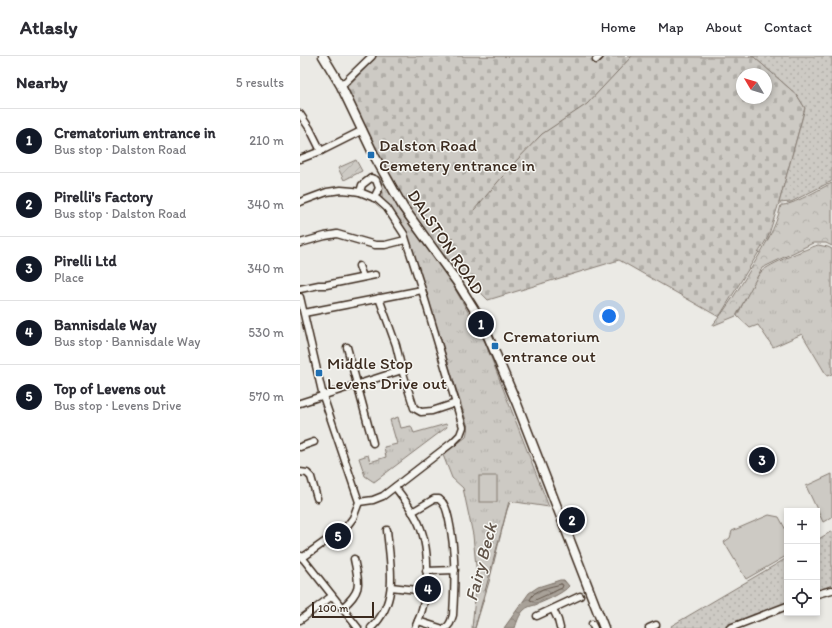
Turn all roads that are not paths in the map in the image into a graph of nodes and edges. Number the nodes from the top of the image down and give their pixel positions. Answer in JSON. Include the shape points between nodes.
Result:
{"nodes":[{"id":1,"x":323,"y":56,"type":"edge"},
{"id":2,"x":372,"y":56,"type":"edge"},
{"id":3,"x":341,"y":86,"type":"junction"},
{"id":4,"x":300,"y":114,"type":"edge"},
{"id":5,"x":363,"y":130,"type":"junction"},
{"id":6,"x":321,"y":151,"type":"junction"},
{"id":7,"x":300,"y":159,"type":"edge"},
{"id":8,"x":360,"y":192,"type":"junction"},
{"id":9,"x":374,"y":198,"type":"junction"},
{"id":10,"x":300,"y":202,"type":"edge"},
{"id":11,"x":405,"y":240,"type":"junction"},
{"id":12,"x":300,"y":243,"type":"edge"},
{"id":13,"x":359,"y":266,"type":"dead end"},
{"id":14,"x":375,"y":275,"type":"dead end"},
{"id":15,"x":363,"y":278,"type":"junction"},
{"id":16,"x":300,"y":289,"type":"edge"},
{"id":17,"x":422,"y":290,"type":"junction"},
{"id":18,"x":300,"y":297,"type":"edge"},
{"id":19,"x":379,"y":298,"type":"junction"},
{"id":20,"x":303,"y":315,"type":"edge"},
{"id":21,"x":347,"y":347,"type":"dead end"},
{"id":22,"x":402,"y":370,"type":"junction"},
{"id":23,"x":358,"y":385,"type":"junction"},
{"id":24,"x":323,"y":396,"type":"junction"},
{"id":25,"x":300,"y":403,"type":"edge"},
{"id":26,"x":456,"y":403,"type":"junction"},
{"id":27,"x":314,"y":442,"type":"dead end"},
{"id":28,"x":373,"y":443,"type":"dead end"},
{"id":29,"x":300,"y":447,"type":"edge"},
{"id":30,"x":300,"y":472,"type":"edge"},
{"id":31,"x":395,"y":487,"type":"junction"},
{"id":32,"x":317,"y":498,"type":"dead end"},
{"id":33,"x":359,"y":502,"type":"junction"},
{"id":34,"x":412,"y":512,"type":"junction"},
{"id":35,"x":387,"y":530,"type":"dead end"},
{"id":36,"x":301,"y":556,"type":"edge"},
{"id":37,"x":354,"y":559,"type":"dead end"},
{"id":38,"x":455,"y":570,"type":"junction"},
{"id":39,"x":426,"y":571,"type":"junction"},
{"id":40,"x":391,"y":587,"type":"junction"},
{"id":41,"x":832,"y":590,"type":"edge"},
{"id":42,"x":426,"y":591,"type":"junction"},
{"id":43,"x":820,"y":593,"type":"edge"},
{"id":44,"x":332,"y":596,"type":"junction"},
{"id":45,"x":580,"y":596,"type":"dead end"},
{"id":46,"x":784,"y":607,"type":"edge"},
{"id":47,"x":342,"y":608,"type":"junction"},
{"id":48,"x":553,"y":609,"type":"junction"},
{"id":49,"x":537,"y":616,"type":"dead end"},
{"id":50,"x":301,"y":617,"type":"edge"},
{"id":51,"x":418,"y":622,"type":"junction"},
{"id":52,"x":357,"y":628,"type":"edge"},
{"id":53,"x":371,"y":628,"type":"edge"},
{"id":54,"x":415,"y":628,"type":"edge"},
{"id":55,"x":440,"y":628,"type":"edge"},
{"id":56,"x":444,"y":628,"type":"edge"},
{"id":57,"x":560,"y":628,"type":"edge"},
{"id":58,"x":604,"y":628,"type":"edge"},
{"id":59,"x":730,"y":628,"type":"edge"}],
"edges":[{"from":1,"to":3,"type":"main road","name":"DALSTON ROAD"},
{"from":2,"to":3,"type":"street"},
{"from":3,"to":5,"type":"main road","name":"DALSTON ROAD"},
{"from":4,"to":6,"type":"street"},
{"from":5,"to":6,"type":"street"},
{"from":5,"to":58,"type":"main road","name":"DALSTON ROAD","via":[[403,207],[457,282],[490,338]]},
{"from":6,"to":7,"type":"street"},
{"from":8,"to":9,"type":"street"},
{"from":8,"to":9,"type":"street","via":[[362,185],[371,178],[376,180],[379,188]]},
{"from":8,"to":10,"type":"street","via":[[327,192]]},
{"from":9,"to":11,"type":"street","via":[[388,208],[398,222]]},
{"from":11,"to":12,"type":"street","via":[[375,245],[337,234]]},
{"from":11,"to":17,"type":"street"},
{"from":13,"to":15,"type":"street"},
{"from":14,"to":15,"type":"street"},
{"from":15,"to":16,"type":"street"},
{"from":17,"to":19,"type":"street"},
{"from":17,"to":26,"type":"street"},
{"from":18,"to":20,"type":"street"},
{"from":19,"to":20,"type":"street"},
{"from":19,"to":22,"type":"street"},
{"from":20,"to":24,"type":"street"},
{"from":21,"to":23,"type":"street"},
{"from":22,"to":23,"type":"street"},
{"from":22,"to":26,"type":"street","via":[[414,408],[421,412],[432,411]]},
{"from":23,"to":24,"type":"street"},
{"from":23,"to":28,"type":"street"},
{"from":24,"to":25,"type":"street"},
{"from":24,"to":33,"type":"street"},
{"from":26,"to":31,"type":"street","via":[[463,427],[460,435]]},
{"from":27,"to":29,"type":"street"},
{"from":30,"to":32,"type":"street","via":[[308,473],[311,477]]},
{"from":31,"to":33,"type":"street","via":[[383,496]]},
{"from":31,"to":34,"type":"street"},
{"from":33,"to":36,"type":"street","via":[[347,526]]},
{"from":34,"to":38,"type":"street","via":[[434,499],[444,502],[452,533]]},
{"from":34,"to":39,"type":"street","via":[[425,541]]},
{"from":35,"to":40,"type":"street"},
{"from":36,"to":44,"type":"street"},
{"from":37,"to":47,"type":"street","via":[[359,584],[352,600]]},
{"from":38,"to":39,"type":"street"},
{"from":38,"to":56,"type":"street","via":[[453,615],[448,627]]},
{"from":39,"to":42,"type":"street"},
{"from":40,"to":42,"type":"street"},
{"from":40,"to":53,"type":"street","via":[[386,607]]},
{"from":41,"to":43,"type":"street"},
{"from":42,"to":51,"type":"street"},
{"from":44,"to":47,"type":"street"},
{"from":44,"to":50,"type":"street"},
{"from":45,"to":48,"type":"street"},
{"from":46,"to":59,"type":"street"},
{"from":47,"to":52,"type":"street"},
{"from":48,"to":49,"type":"street"},
{"from":48,"to":57,"type":"street"},
{"from":51,"to":54,"type":"street"},
{"from":51,"to":55,"type":"street"}]}
